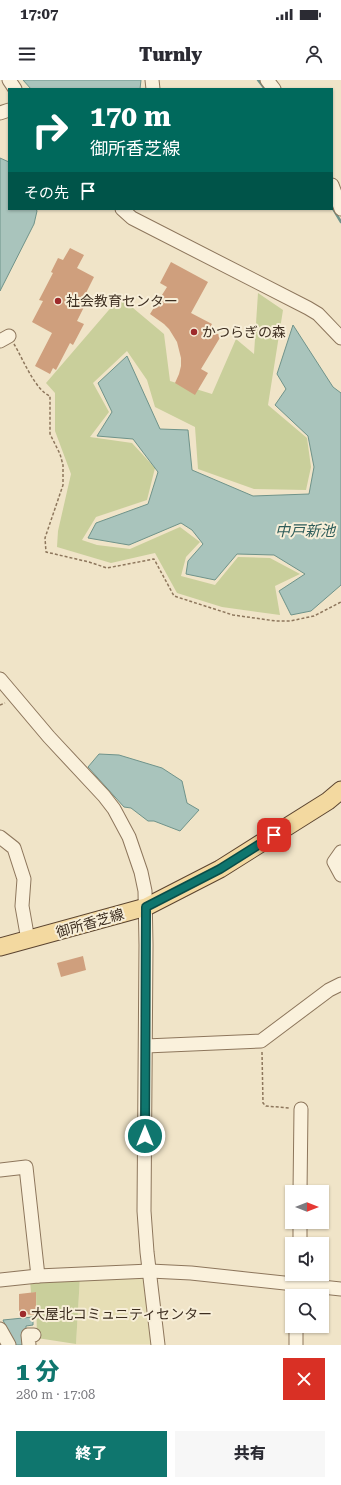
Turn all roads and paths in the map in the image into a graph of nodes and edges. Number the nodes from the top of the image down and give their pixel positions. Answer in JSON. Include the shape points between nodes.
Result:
{"nodes":[{"id":1,"x":267,"y":80,"type":"edge"},
{"id":2,"x":273,"y":88,"type":"edge"},
{"id":3,"x":333,"y":188,"type":"edge"},
{"id":4,"x":341,"y":209,"type":"edge"},
{"id":5,"x":123,"y":210,"type":"edge"},
{"id":6,"x":341,"y":338,"type":"edge"},
{"id":7,"x":5,"y":339,"type":"edge"},
{"id":8,"x":341,"y":602,"type":"edge"},
{"id":9,"x":0,"y":679,"type":"edge"},
{"id":10,"x":341,"y":790,"type":"edge"},
{"id":11,"x":0,"y":837,"type":"edge"},
{"id":12,"x":341,"y":852,"type":"edge"},
{"id":13,"x":341,"y":875,"type":"edge"},
{"id":14,"x":146,"y":907,"type":"junction"},
{"id":15,"x":28,"y":940,"type":"junction"},
{"id":16,"x":0,"y":947,"type":"edge"},
{"id":17,"x":341,"y":984,"type":"edge"},
{"id":18,"x":262,"y":1041,"type":"junction"},
{"id":19,"x":146,"y":1046,"type":"junction"},
{"id":20,"x":301,"y":1109,"type":"joint"},
{"id":21,"x":0,"y":1170,"type":"edge"},
{"id":22,"x":300,"y":1185,"type":"edge"},
{"id":23,"x":150,"y":1271,"type":"junction"},
{"id":24,"x":38,"y":1276,"type":"junction"},
{"id":25,"x":0,"y":1280,"type":"edge"},
{"id":26,"x":298,"y":1285,"type":"edge"},
{"id":27,"x":341,"y":1289,"type":"edge"},
{"id":28,"x":0,"y":1329,"type":"edge"},
{"id":29,"x":296,"y":1333,"type":"edge"},
{"id":30,"x":9,"y":1345,"type":"edge"},
{"id":31,"x":158,"y":1345,"type":"edge"},
{"id":32,"x":296,"y":1345,"type":"edge"}],
"edges":[{"from":1,"to":2,"type":"street"},
{"from":3,"to":4,"type":"street"},
{"from":5,"to":6,"type":"street","via":[[132,218],[308,308],[318,314]]},
{"from":7,"to":8,"type":"path","via":[[39,388],[50,396],[50,434],[63,465],[63,485],[45,538],[46,552],[107,568],[154,559],[174,596],[233,615],[276,621],[290,620],[314,616]]},
{"from":9,"to":14,"type":"street","via":[[33,720],[114,809],[136,853],[145,890]]},
{"from":10,"to":14,"type":"main road","name":"御所香芝線","via":[[328,801],[220,869]]},
{"from":11,"to":15,"type":"street","via":[[14,848],[24,880],[22,906]]},
{"from":12,"to":13,"type":"street","via":[[334,862]]},
{"from":14,"to":15,"type":"main road","name":"御所香芝線"},
{"from":14,"to":19,"type":"street"},
{"from":15,"to":16,"type":"main road","name":"御所香芝線"},
{"from":17,"to":18,"type":"street","via":[[329,990]]},
{"from":18,"to":19,"type":"street"},
{"from":18,"to":20,"type":"path","via":[[263,1103],[266,1106]]},
{"from":19,"to":23,"type":"street","via":[[144,1211]]},
{"from":20,"to":22,"type":"street"},
{"from":21,"to":24,"type":"street","via":[[26,1167]]},
{"from":23,"to":24,"type":"street"},
{"from":23,"to":26,"type":"street"},
{"from":23,"to":31,"type":"street"},
{"from":24,"to":25,"type":"street"},
{"from":26,"to":27,"type":"street"},
{"from":28,"to":30,"type":"street"},
{"from":29,"to":32,"type":"street"}]}
